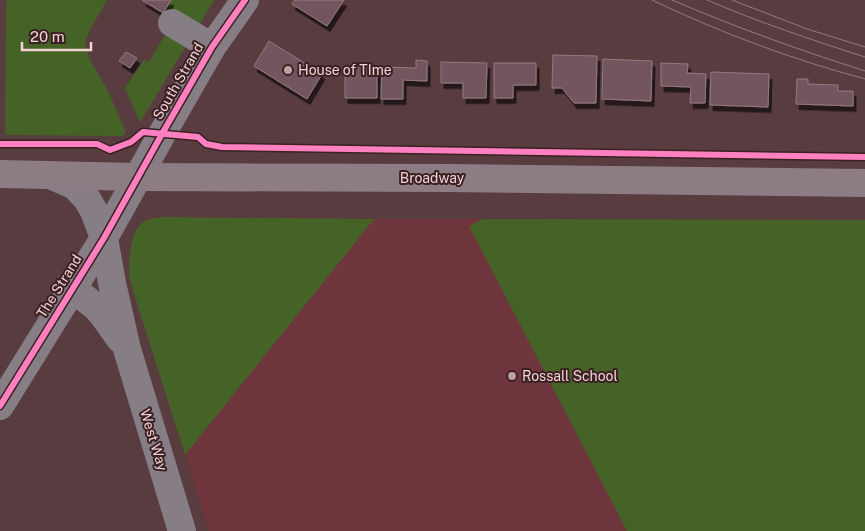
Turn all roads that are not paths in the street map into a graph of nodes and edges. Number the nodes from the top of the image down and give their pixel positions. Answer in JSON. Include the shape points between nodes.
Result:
{"nodes":[{"id":1,"x":245,"y":0,"type":"edge"},
{"id":2,"x":172,"y":22,"type":"dead end"},
{"id":3,"x":212,"y":47,"type":"junction"},
{"id":4,"x":0,"y":174,"type":"edge"},
{"id":5,"x":50,"y":174,"type":"junction"},
{"id":6,"x":137,"y":177,"type":"junction"},
{"id":7,"x":865,"y":183,"type":"edge"},
{"id":8,"x":104,"y":238,"type":"junction"},
{"id":9,"x":72,"y":288,"type":"junction"},
{"id":10,"x":127,"y":349,"type":"junction"},
{"id":11,"x":0,"y":406,"type":"edge"},
{"id":12,"x":182,"y":531,"type":"edge"}],
"edges":[{"from":1,"to":3,"type":"street","name":"South Strand"},
{"from":2,"to":3,"type":"street"},
{"from":3,"to":6,"type":"street","name":"South Strand"},
{"from":4,"to":5,"type":"main road","name":"Broadway"},
{"from":5,"to":6,"type":"main road","name":"Broadway"},
{"from":5,"to":8,"type":"street","via":[[75,186],[87,200]]},
{"from":6,"to":7,"type":"main road","name":"Broadway"},
{"from":6,"to":8,"type":"street","name":"The Strand"},
{"from":8,"to":9,"type":"street","name":"The Strand"},
{"from":8,"to":10,"type":"street","name":"West Way"},
{"from":9,"to":10,"type":"street","name":"West Way","via":[[104,315]]},
{"from":9,"to":11,"type":"street","name":"The Strand"},
{"from":10,"to":12,"type":"street","name":"West Way"}]}
